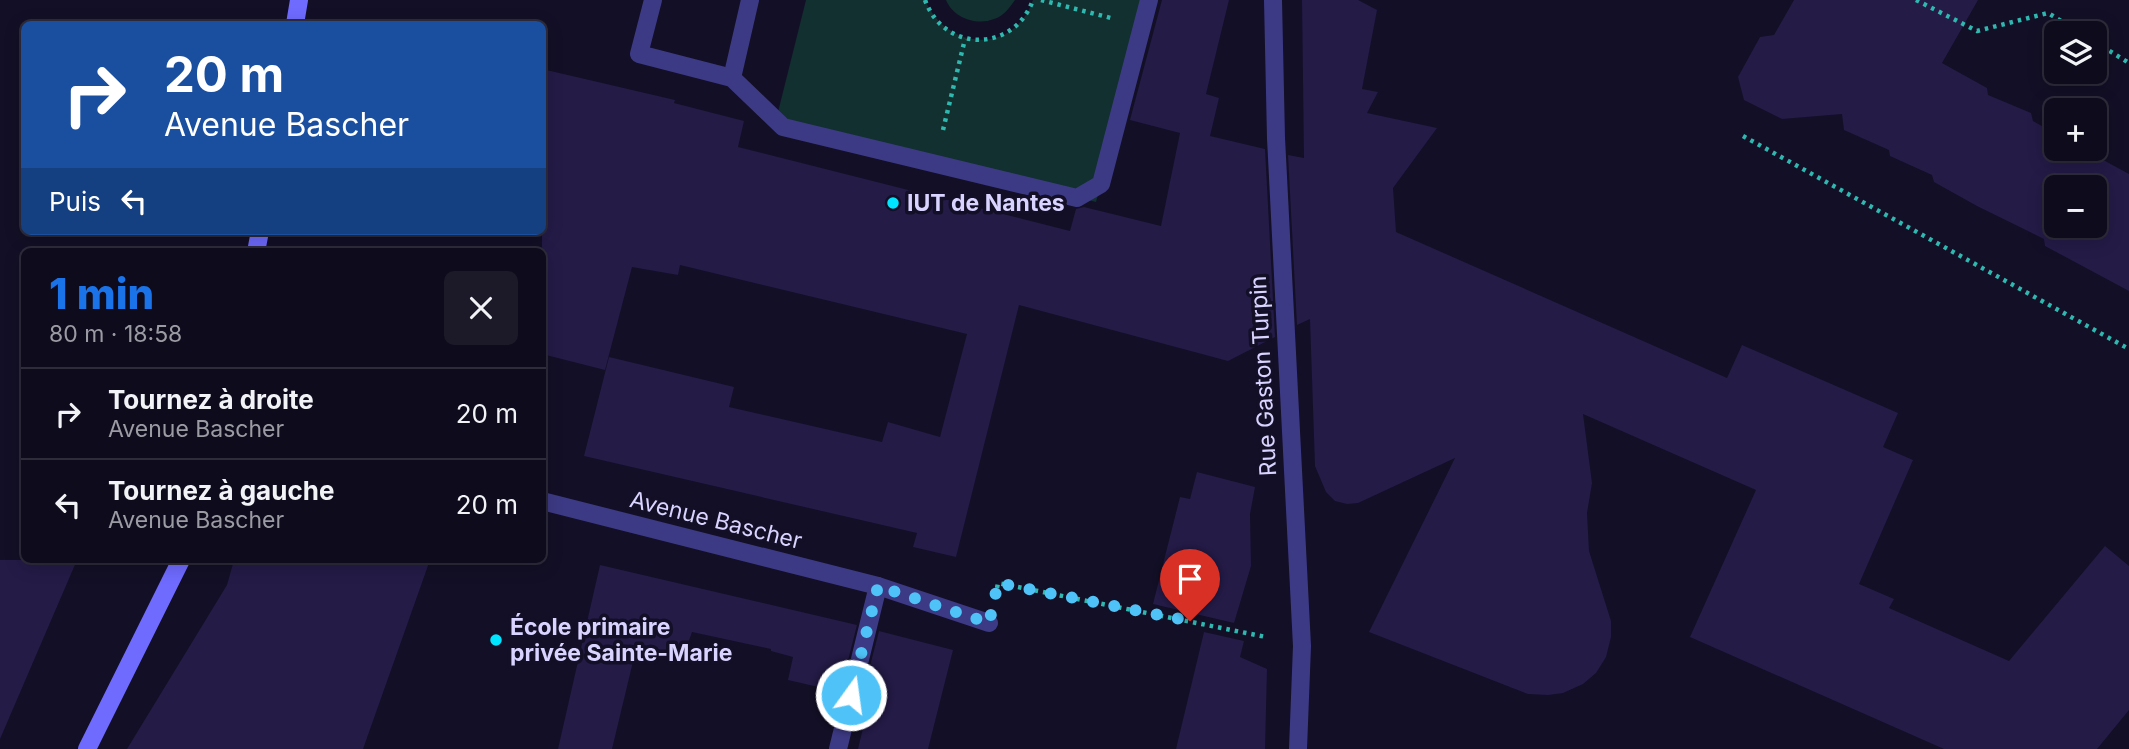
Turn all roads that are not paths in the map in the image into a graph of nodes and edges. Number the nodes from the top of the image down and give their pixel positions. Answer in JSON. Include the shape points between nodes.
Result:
{"nodes":[{"id":1,"x":299,"y":0,"type":"edge"},
{"id":2,"x":653,"y":0,"type":"edge"},
{"id":3,"x":750,"y":0,"type":"edge"},
{"id":4,"x":1149,"y":0,"type":"edge"},
{"id":5,"x":1273,"y":0,"type":"edge"},
{"id":6,"x":296,"y":21,"type":"edge"},
{"id":7,"x":732,"y":78,"type":"junction"},
{"id":8,"x":546,"y":502,"type":"edge"},
{"id":9,"x":180,"y":563,"type":"edge"},
{"id":10,"x":878,"y":586,"type":"junction"},
{"id":11,"x":989,"y":623,"type":"road end"},
{"id":12,"x":87,"y":749,"type":"edge"},
{"id":13,"x":838,"y":749,"type":"edge"},
{"id":14,"x":1298,"y":749,"type":"edge"}],
"edges":[{"from":1,"to":6,"type":"main road"},
{"from":2,"to":7,"type":"street","via":[[639,54]]},
{"from":3,"to":7,"type":"street"},
{"from":4,"to":7,"type":"street","via":[[1101,184],[1077,198],[783,127]]},
{"from":5,"to":14,"type":"street","name":"Rue Gaston Turpin","via":[[1302,646]]},
{"from":8,"to":10,"type":"street","name":"Avenue Bascher"},
{"from":9,"to":12,"type":"main road"},
{"from":10,"to":11,"type":"street","name":"Avenue Bascher"},
{"from":10,"to":13,"type":"street"}]}
